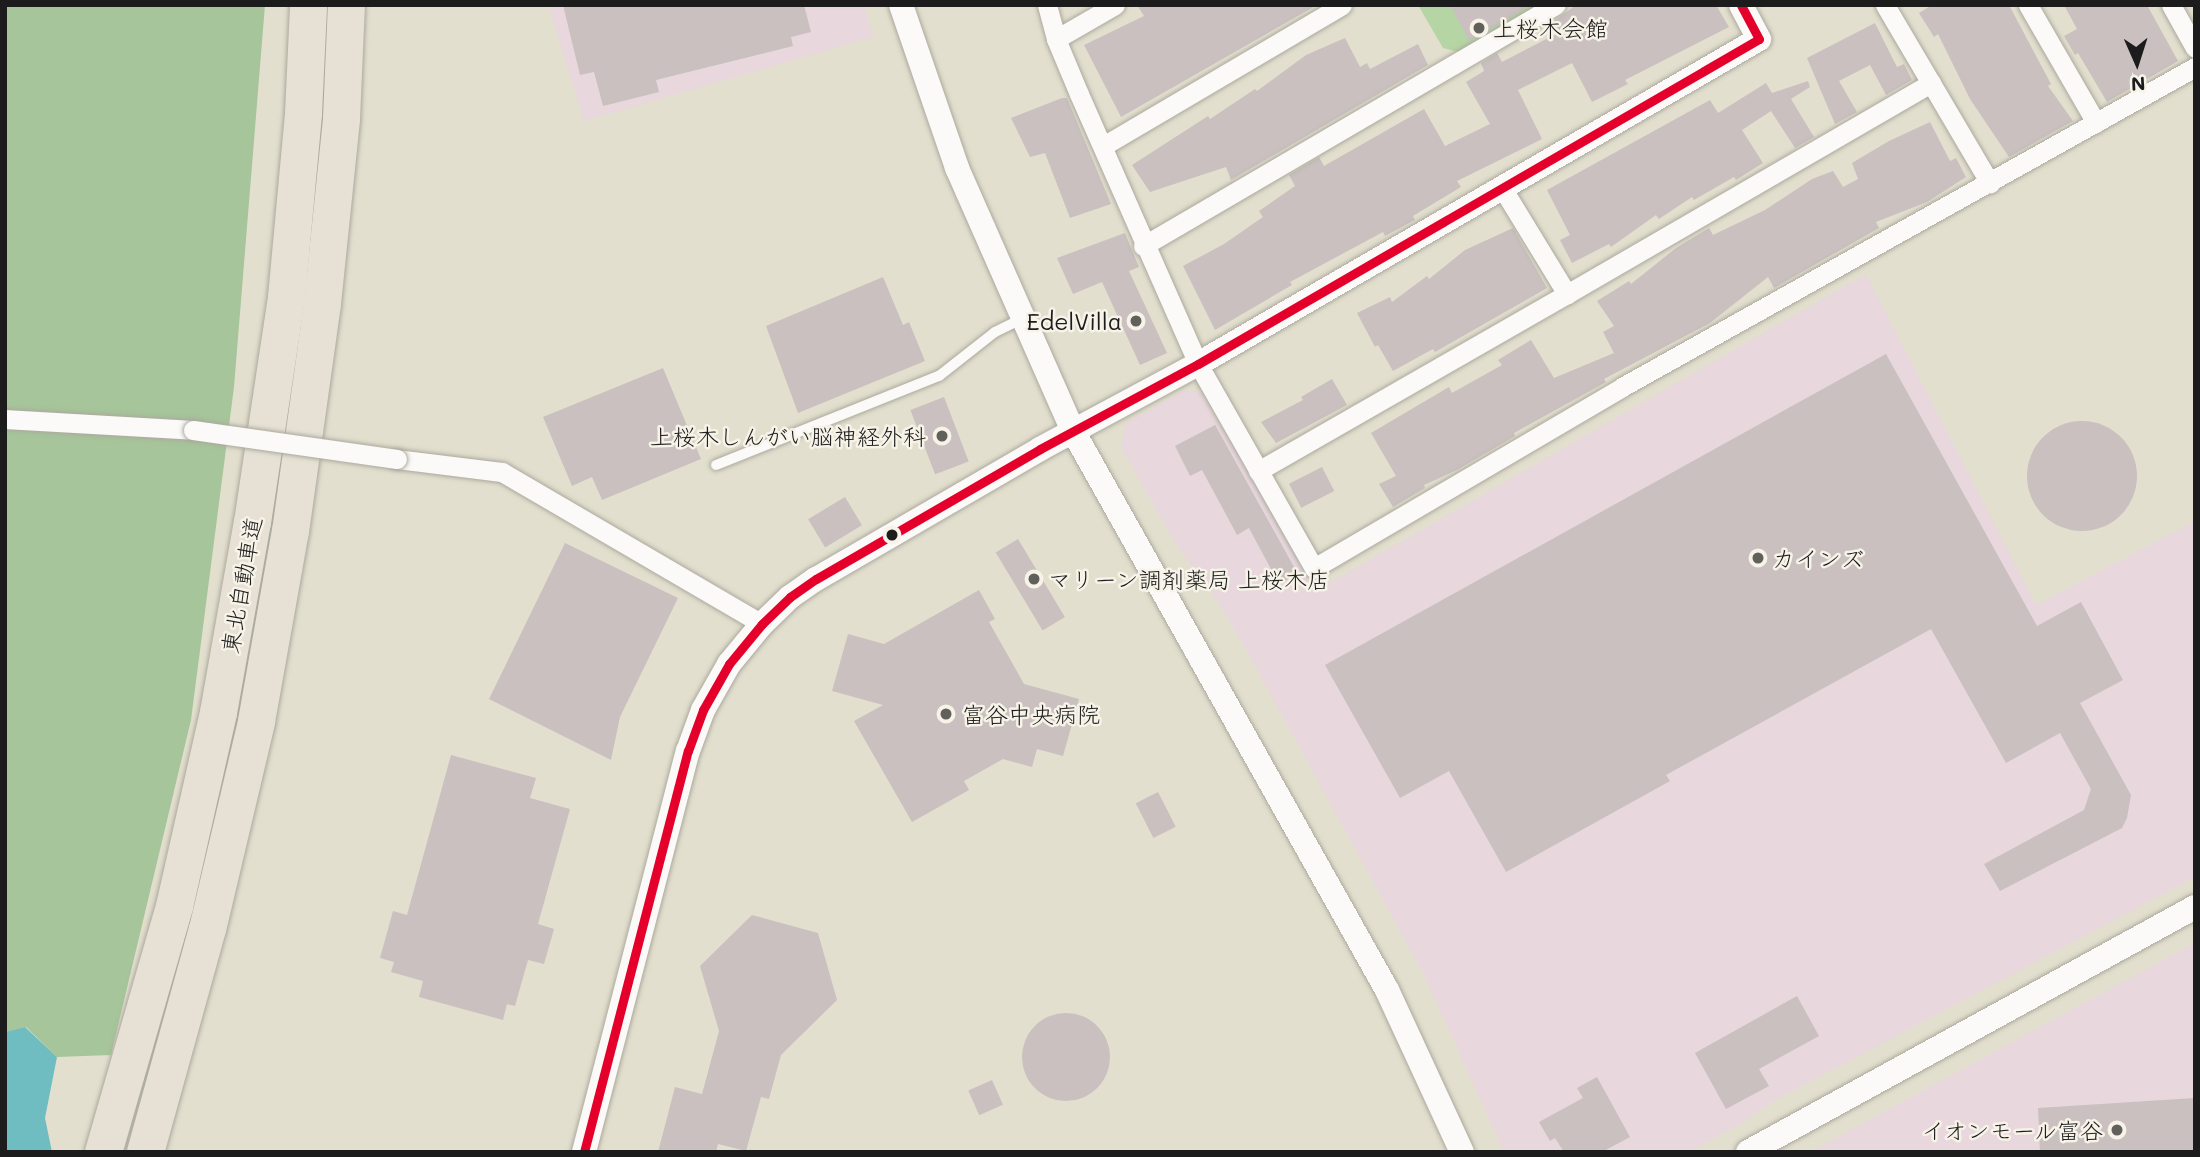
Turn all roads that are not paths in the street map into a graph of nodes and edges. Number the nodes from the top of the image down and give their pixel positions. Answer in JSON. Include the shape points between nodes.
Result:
{"nodes":[{"id":1,"x":308,"y":5,"type":"edge"},
{"id":2,"x":346,"y":5,"type":"edge"},
{"id":3,"x":901,"y":5,"type":"edge"},
{"id":4,"x":1047,"y":5,"type":"edge"},
{"id":5,"x":1115,"y":5,"type":"edge"},
{"id":6,"x":1342,"y":5,"type":"edge"},
{"id":7,"x":1556,"y":5,"type":"edge"},
{"id":8,"x":1741,"y":5,"type":"edge"},
{"id":9,"x":1885,"y":5,"type":"edge"},
{"id":10,"x":2028,"y":5,"type":"edge"},
{"id":11,"x":2171,"y":5,"type":"edge"},
{"id":12,"x":1056,"y":39,"type":"junction"},
{"id":13,"x":2195,"y":48,"type":"edge"},
{"id":14,"x":2195,"y":67,"type":"edge"},
{"id":15,"x":1931,"y":83,"type":"junction"},
{"id":16,"x":2096,"y":123,"type":"junction"},
{"id":17,"x":1103,"y":146,"type":"junction"},
{"id":18,"x":1990,"y":183,"type":"junction"},
{"id":19,"x":1501,"y":186,"type":"junction"},
{"id":20,"x":1143,"y":246,"type":"junction"},
{"id":21,"x":1567,"y":294,"type":"junction"},
{"id":22,"x":1023,"y":318,"type":"junction"},
{"id":23,"x":1198,"y":364,"type":"junction"},
{"id":24,"x":5,"y":419,"type":"edge"},
{"id":25,"x":1073,"y":431,"type":"junction"},
{"id":26,"x":716,"y":465,"type":"dead end"},
{"id":27,"x":1258,"y":471,"type":"junction"},
{"id":28,"x":762,"y":624,"type":"junction"},
{"id":29,"x":2195,"y":907,"type":"edge"},
{"id":30,"x":103,"y":1152,"type":"edge"},
{"id":31,"x":145,"y":1152,"type":"edge"},
{"id":32,"x":584,"y":1152,"type":"edge"},
{"id":33,"x":1462,"y":1152,"type":"edge"},
{"id":34,"x":1748,"y":1152,"type":"edge"}],
"edges":[{"from":1,"to":30,"type":"highway","name":"東北自動車道","via":[[286,297],[226,671],[174,906]]},
{"from":2,"to":31,"type":"highway","name":"東北自動車道","via":[[341,118],[325,276],[290,531],[256,721],[213,903]]},
{"from":3,"to":22,"type":"street","via":[[957,168]]},
{"from":4,"to":12,"type":"street"},
{"from":5,"to":12,"type":"street"},
{"from":6,"to":17,"type":"street"},
{"from":7,"to":20,"type":"street"},
{"from":8,"to":19,"type":"street","via":[[1759,39]]},
{"from":9,"to":15,"type":"street"},
{"from":10,"to":16,"type":"street"},
{"from":11,"to":13,"type":"street"},
{"from":12,"to":17,"type":"street"},
{"from":14,"to":16,"type":"street"},
{"from":15,"to":18,"type":"street"},
{"from":15,"to":21,"type":"street"},
{"from":16,"to":18,"type":"street"},
{"from":17,"to":20,"type":"street"},
{"from":18,"to":27,"type":"street","via":[[1622,387],[1314,568]]},
{"from":19,"to":21,"type":"street"},
{"from":19,"to":23,"type":"street"},
{"from":20,"to":23,"type":"street"},
{"from":21,"to":27,"type":"street"},
{"from":22,"to":25,"type":"street"},
{"from":22,"to":26,"type":"lane","via":[[995,331],[939,376]]},
{"from":23,"to":25,"type":"street"},
{"from":23,"to":27,"type":"street"},
{"from":24,"to":28,"type":"street","bridge":true,"via":[[193,430],[502,472]]},
{"from":25,"to":28,"type":"street","via":[[816,579]]},
{"from":25,"to":33,"type":"street","via":[[1387,990]]},
{"from":28,"to":32,"type":"street","via":[[729,664],[703,710],[688,751]]},
{"from":29,"to":34,"type":"street"}]}
